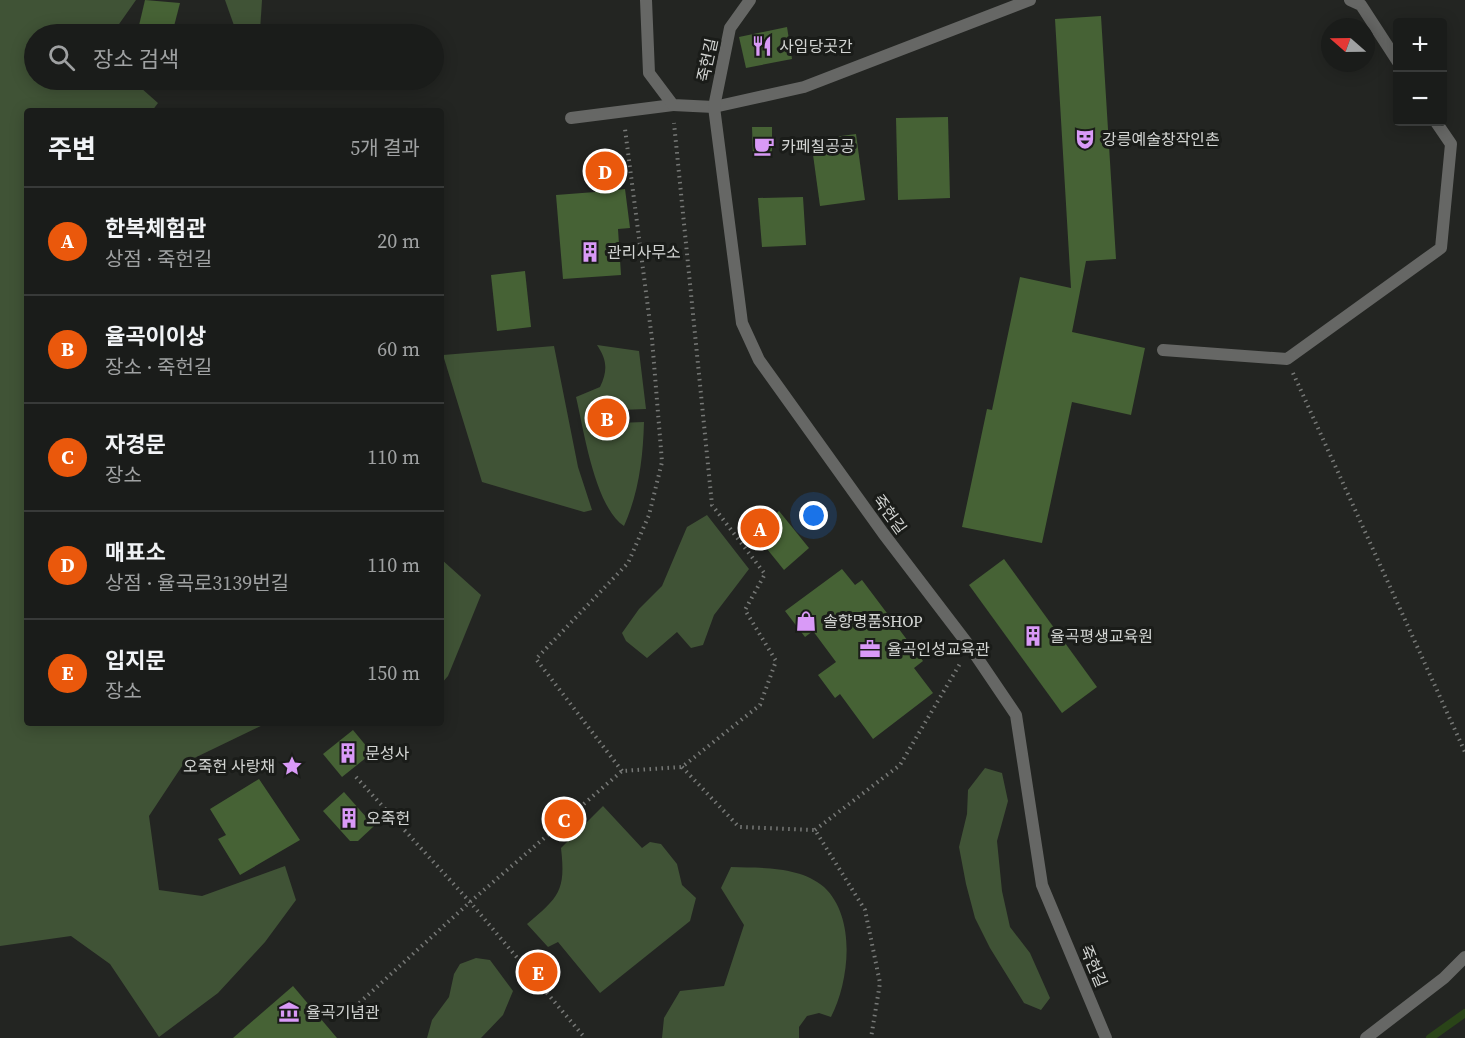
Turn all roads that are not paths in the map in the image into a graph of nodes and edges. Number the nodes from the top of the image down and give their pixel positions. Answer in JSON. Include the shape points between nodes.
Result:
{"nodes":[{"id":1,"x":646,"y":0,"type":"edge"},
{"id":2,"x":750,"y":0,"type":"edge"},
{"id":3,"x":1030,"y":0,"type":"edge"},
{"id":4,"x":1350,"y":0,"type":"edge"},
{"id":5,"x":1393,"y":54,"type":"edge"},
{"id":6,"x":673,"y":105,"type":"junction"},
{"id":7,"x":714,"y":107,"type":"junction"},
{"id":8,"x":571,"y":118,"type":"dead end"},
{"id":9,"x":1439,"y":126,"type":"edge"},
{"id":10,"x":1163,"y":350,"type":"dead end"},
{"id":11,"x":1465,"y":957,"type":"edge"},
{"id":12,"x":1106,"y":1038,"type":"edge"},
{"id":13,"x":1366,"y":1038,"type":"edge"}],
"edges":[{"from":1,"to":6,"type":"street","via":[[649,73]]},
{"from":2,"to":7,"type":"street","name":"죽헌길","via":[[730,28]]},
{"from":3,"to":7,"type":"street","via":[[804,87]]},
{"from":4,"to":5,"type":"street","via":[[1361,5]]},
{"from":6,"to":7,"type":"street"},
{"from":6,"to":8,"type":"street"},
{"from":7,"to":12,"type":"street","name":"죽헌길","via":[[742,322],[759,360],[1016,715],[1042,885]]},
{"from":9,"to":10,"type":"street","via":[[1451,144],[1441,248],[1287,359]]},
{"from":11,"to":13,"type":"street"}]}
